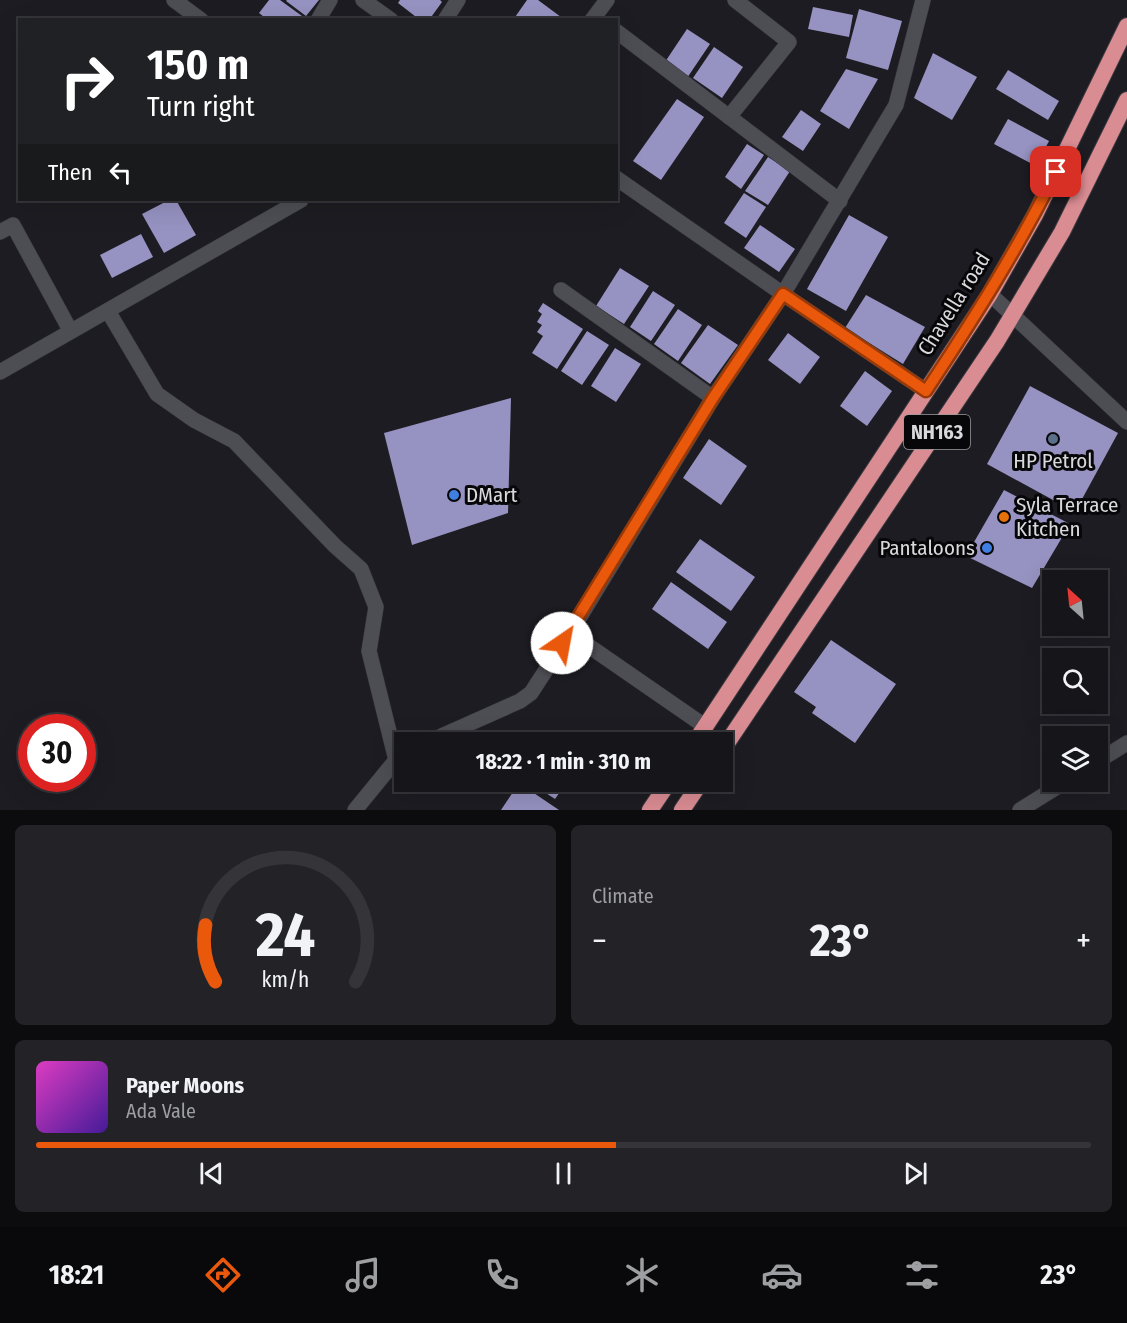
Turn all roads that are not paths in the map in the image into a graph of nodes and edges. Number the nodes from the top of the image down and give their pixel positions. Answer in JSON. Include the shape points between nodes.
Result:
{"nodes":[{"id":1,"x":174,"y":0,"type":"edge"},
{"id":2,"x":330,"y":0,"type":"edge"},
{"id":3,"x":363,"y":0,"type":"edge"},
{"id":4,"x":458,"y":0,"type":"edge"},
{"id":5,"x":607,"y":0,"type":"edge"},
{"id":6,"x":735,"y":0,"type":"edge"},
{"id":7,"x":923,"y":0,"type":"edge"},
{"id":8,"x":595,"y":13,"type":"edge"},
{"id":9,"x":198,"y":18,"type":"edge"},
{"id":10,"x":319,"y":18,"type":"edge"},
{"id":11,"x":387,"y":18,"type":"edge"},
{"id":12,"x":446,"y":18,"type":"edge"},
{"id":13,"x":1127,"y":26,"type":"edge"},
{"id":14,"x":618,"y":33,"type":"edge"},
{"id":15,"x":1127,"y":100,"type":"edge"},
{"id":16,"x":729,"y":117,"type":"junction"},
{"id":17,"x":618,"y":179,"type":"edge"},
{"id":18,"x":299,"y":201,"type":"edge"},
{"id":19,"x":840,"y":201,"type":"junction"},
{"id":20,"x":0,"y":232,"type":"edge"},
{"id":21,"x":561,"y":290,"type":"dead end"},
{"id":22,"x":783,"y":294,"type":"junction"},
{"id":23,"x":990,"y":294,"type":"junction"},
{"id":24,"x":108,"y":310,"type":"junction"},
{"id":25,"x":1012,"y":314,"type":"junction"},
{"id":26,"x":70,"y":330,"type":"junction"},
{"id":27,"x":0,"y":372,"type":"edge"},
{"id":28,"x":926,"y":391,"type":"junction"},
{"id":29,"x":713,"y":398,"type":"junction"},
{"id":30,"x":1127,"y":422,"type":"edge"},
{"id":31,"x":570,"y":633,"type":"junction"},
{"id":32,"x":706,"y":727,"type":"junction"},
{"id":33,"x":450,"y":732,"type":"edge"},
{"id":34,"x":702,"y":732,"type":"edge"},
{"id":35,"x":733,"y":734,"type":"edge"},
{"id":36,"x":394,"y":735,"type":"edge"},
{"id":37,"x":1127,"y":743,"type":"edge"},
{"id":38,"x":1108,"y":755,"type":"edge"},
{"id":39,"x":394,"y":766,"type":"edge"},
{"id":40,"x":662,"y":792,"type":"edge"},
{"id":41,"x":694,"y":792,"type":"edge"},
{"id":42,"x":1049,"y":792,"type":"edge"},
{"id":43,"x":355,"y":810,"type":"edge"},
{"id":44,"x":650,"y":810,"type":"edge"},
{"id":45,"x":682,"y":810,"type":"edge"},
{"id":46,"x":1020,"y":810,"type":"edge"}],
"edges":[{"from":1,"to":9,"type":"street"},
{"from":2,"to":10,"type":"street"},
{"from":3,"to":11,"type":"street"},
{"from":4,"to":12,"type":"street"},
{"from":5,"to":8,"type":"street"},
{"from":6,"to":16,"type":"street","via":[[789,42]]},
{"from":7,"to":19,"type":"street","via":[[896,105]]},
{"from":13,"to":23,"type":"highway","name":"Chavella road","number":"NH163","via":[[1035,215]]},
{"from":14,"to":16,"type":"street"},
{"from":15,"to":25,"type":"highway","number":"NH163","via":[[1062,232]]},
{"from":16,"to":19,"type":"street"},
{"from":17,"to":22,"type":"street"},
{"from":18,"to":24,"type":"street"},
{"from":19,"to":22,"type":"street"},
{"from":20,"to":26,"type":"street","via":[[13,225]]},
{"from":21,"to":29,"type":"street"},
{"from":22,"to":28,"type":"street"},
{"from":22,"to":29,"type":"street"},
{"from":23,"to":25,"type":"street"},
{"from":23,"to":28,"type":"highway","name":"Chavella road","number":"NH163"},
{"from":24,"to":26,"type":"street"},
{"from":24,"to":36,"type":"street","via":[[157,394],[234,441],[361,569],[376,607],[369,651]]},
{"from":25,"to":30,"type":"street"},
{"from":25,"to":35,"type":"highway","number":"NH163","via":[[952,411]]},
{"from":26,"to":27,"type":"street"},
{"from":28,"to":32,"type":"highway","name":"Chavella road","number":"NH163"},
{"from":29,"to":31,"type":"street"},
{"from":31,"to":32,"type":"street"},
{"from":31,"to":33,"type":"street","via":[[531,693]]},
{"from":32,"to":34,"type":"highway","name":"Chavella road","number":"NH163"},
{"from":37,"to":38,"type":"street"},
{"from":39,"to":43,"type":"street"},
{"from":40,"to":44,"type":"highway"},
{"from":41,"to":45,"type":"highway"},
{"from":42,"to":46,"type":"street"}]}
